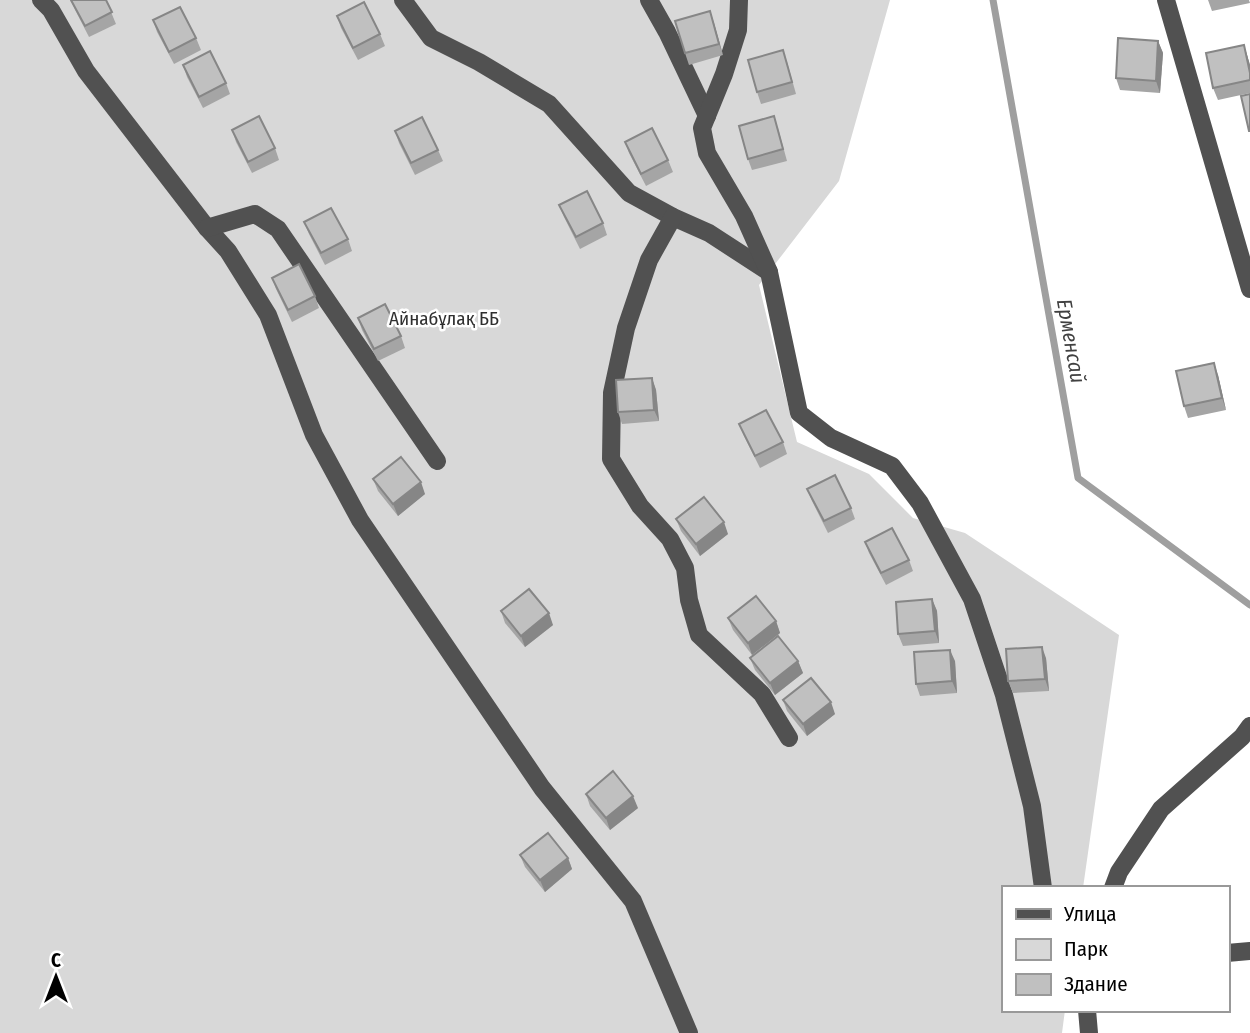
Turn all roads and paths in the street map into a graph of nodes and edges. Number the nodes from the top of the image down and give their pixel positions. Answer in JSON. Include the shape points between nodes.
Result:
{"nodes":[{"id":1,"x":41,"y":0,"type":"edge"},
{"id":2,"x":402,"y":0,"type":"edge"},
{"id":3,"x":649,"y":0,"type":"edge"},
{"id":4,"x":739,"y":0,"type":"edge"},
{"id":5,"x":1166,"y":0,"type":"edge"},
{"id":6,"x":706,"y":116,"type":"junction"},
{"id":7,"x":673,"y":217,"type":"junction"},
{"id":8,"x":207,"y":228,"type":"junction"},
{"id":9,"x":769,"y":272,"type":"junction"},
{"id":10,"x":1250,"y":289,"type":"edge"},
{"id":11,"x":437,"y":461,"type":"dead end"},
{"id":12,"x":1250,"y":726,"type":"edge"},
{"id":13,"x":789,"y":738,"type":"dead end"},
{"id":14,"x":1043,"y":886,"type":"edge"},
{"id":15,"x":1115,"y":886,"type":"edge"},
{"id":16,"x":1250,"y":951,"type":"edge"},
{"id":17,"x":1229,"y":953,"type":"edge"},
{"id":18,"x":1087,"y":1012,"type":"edge"},
{"id":19,"x":689,"y":1033,"type":"edge"},
{"id":20,"x":1089,"y":1033,"type":"edge"}],
"edges":[{"from":1,"to":8,"type":"street","via":[[86,71]]},
{"from":2,"to":7,"type":"street","via":[[432,38],[549,104],[629,193]]},
{"from":3,"to":6,"type":"street"},
{"from":4,"to":6,"type":"street","via":[[738,30]]},
{"from":5,"to":10,"type":"street"},
{"from":6,"to":9,"type":"street","via":[[702,128],[706,153],[744,216]]},
{"from":7,"to":9,"type":"street","via":[[709,233]]},
{"from":7,"to":13,"type":"street","via":[[649,260],[626,328],[612,393],[611,459],[640,506],[670,539],[685,568],[699,635],[762,694]]},
{"from":8,"to":11,"type":"street","via":[[255,214],[278,229]]},
{"from":8,"to":19,"type":"street","via":[[228,251],[268,315],[314,435],[359,520],[542,788],[633,901]]},
{"from":9,"to":14,"type":"street","via":[[799,414],[831,438],[892,466],[920,503],[972,599],[1004,695],[1032,806]]},
{"from":12,"to":15,"type":"street","via":[[1161,809]]},
{"from":16,"to":17,"type":"street"},
{"from":18,"to":20,"type":"street"}]}
